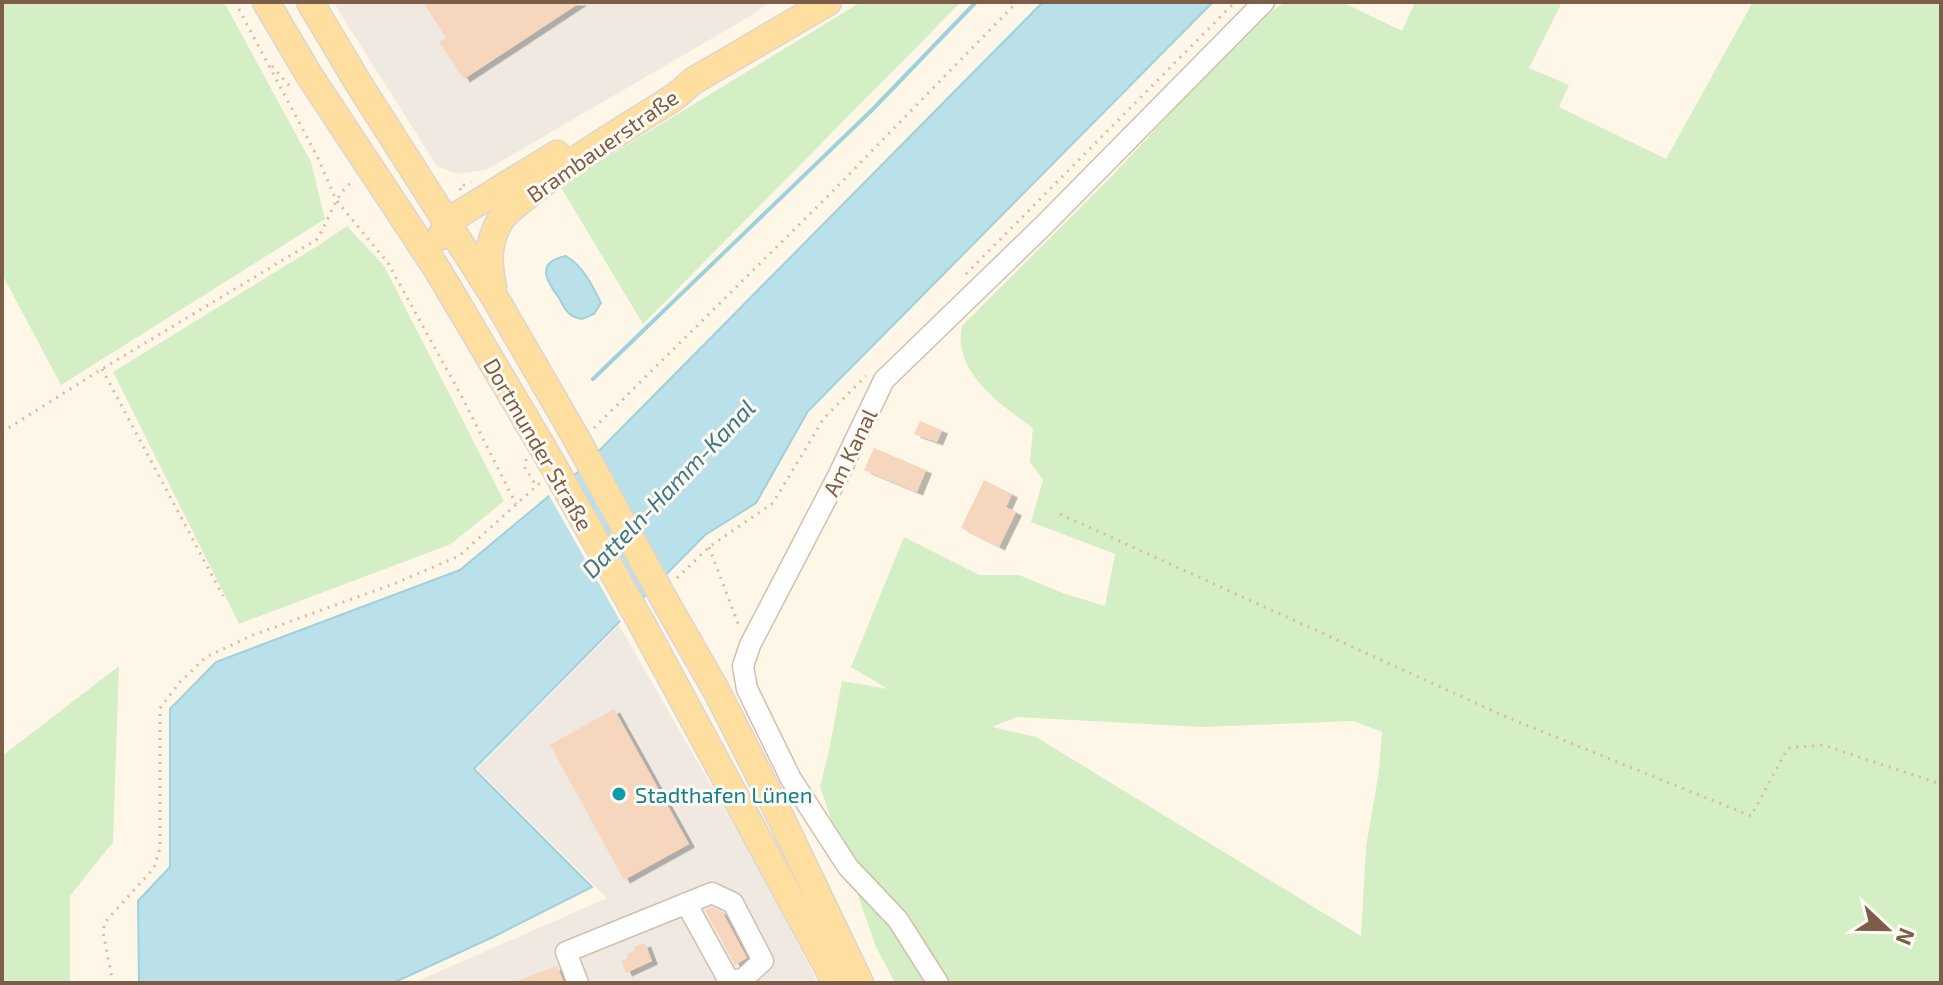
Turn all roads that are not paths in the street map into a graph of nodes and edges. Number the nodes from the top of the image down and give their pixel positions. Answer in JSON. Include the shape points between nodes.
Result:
{"nodes":[{"id":1,"x":266,"y":2,"type":"edge"},
{"id":2,"x":310,"y":2,"type":"edge"},
{"id":3,"x":828,"y":2,"type":"edge"},
{"id":4,"x":1264,"y":2,"type":"edge"},
{"id":5,"x":693,"y":81,"type":"junction"},
{"id":6,"x":502,"y":219,"type":"junction"},
{"id":7,"x":448,"y":227,"type":"junction"},
{"id":8,"x":411,"y":229,"type":"junction"},
{"id":9,"x":437,"y":269,"type":"junction"},
{"id":10,"x":495,"y":298,"type":"junction"},
{"id":11,"x":686,"y":903,"type":"junction"},
{"id":12,"x":729,"y":982,"type":"edge"},
{"id":13,"x":578,"y":983,"type":"edge"},
{"id":14,"x":836,"y":983,"type":"edge"},
{"id":15,"x":860,"y":983,"type":"edge"},
{"id":16,"x":938,"y":983,"type":"edge"}],
"edges":[{"from":1,"to":8,"type":"main road","name":"Dortmunder Straße"},
{"from":2,"to":7,"type":"main road","name":"Dortmunder Straße"},
{"from":3,"to":5,"type":"main road","name":"Brambauerstraße"},
{"from":4,"to":16,"type":"lane","name":"Am Kanal","via":[[884,380],[743,666],[747,689],[791,779],[848,867],[898,920]]},
{"from":5,"to":6,"type":"main road","name":"Brambauerstraße","via":[[552,176]]},
{"from":5,"to":7,"type":"main road","name":"Brambauerstraße","via":[[669,84]]},
{"from":6,"to":7,"type":"main road","via":[[482,229]]},
{"from":6,"to":10,"type":"main road","name":"Brambauerstraße","via":[[489,252]]},
{"from":7,"to":8,"type":"main road"},
{"from":7,"to":9,"type":"main road","via":[[438,244]]},
{"from":7,"to":10,"type":"main road","name":"Dortmunder Straße"},
{"from":8,"to":9,"type":"main road","name":"Dortmunder Straße"},
{"from":9,"to":14,"type":"main road","name":"Dortmunder Straße","bridge":true,"via":[[540,456],[642,624]]},
{"from":10,"to":15,"type":"main road","name":"Dortmunder Straße","bridge":true,"via":[[584,433]]},
{"from":11,"to":12,"type":"lane"},
{"from":11,"to":12,"type":"lane","via":[[712,893],[733,903],[763,961],[743,979]]},
{"from":11,"to":13,"type":"lane","via":[[566,952]]}]}
